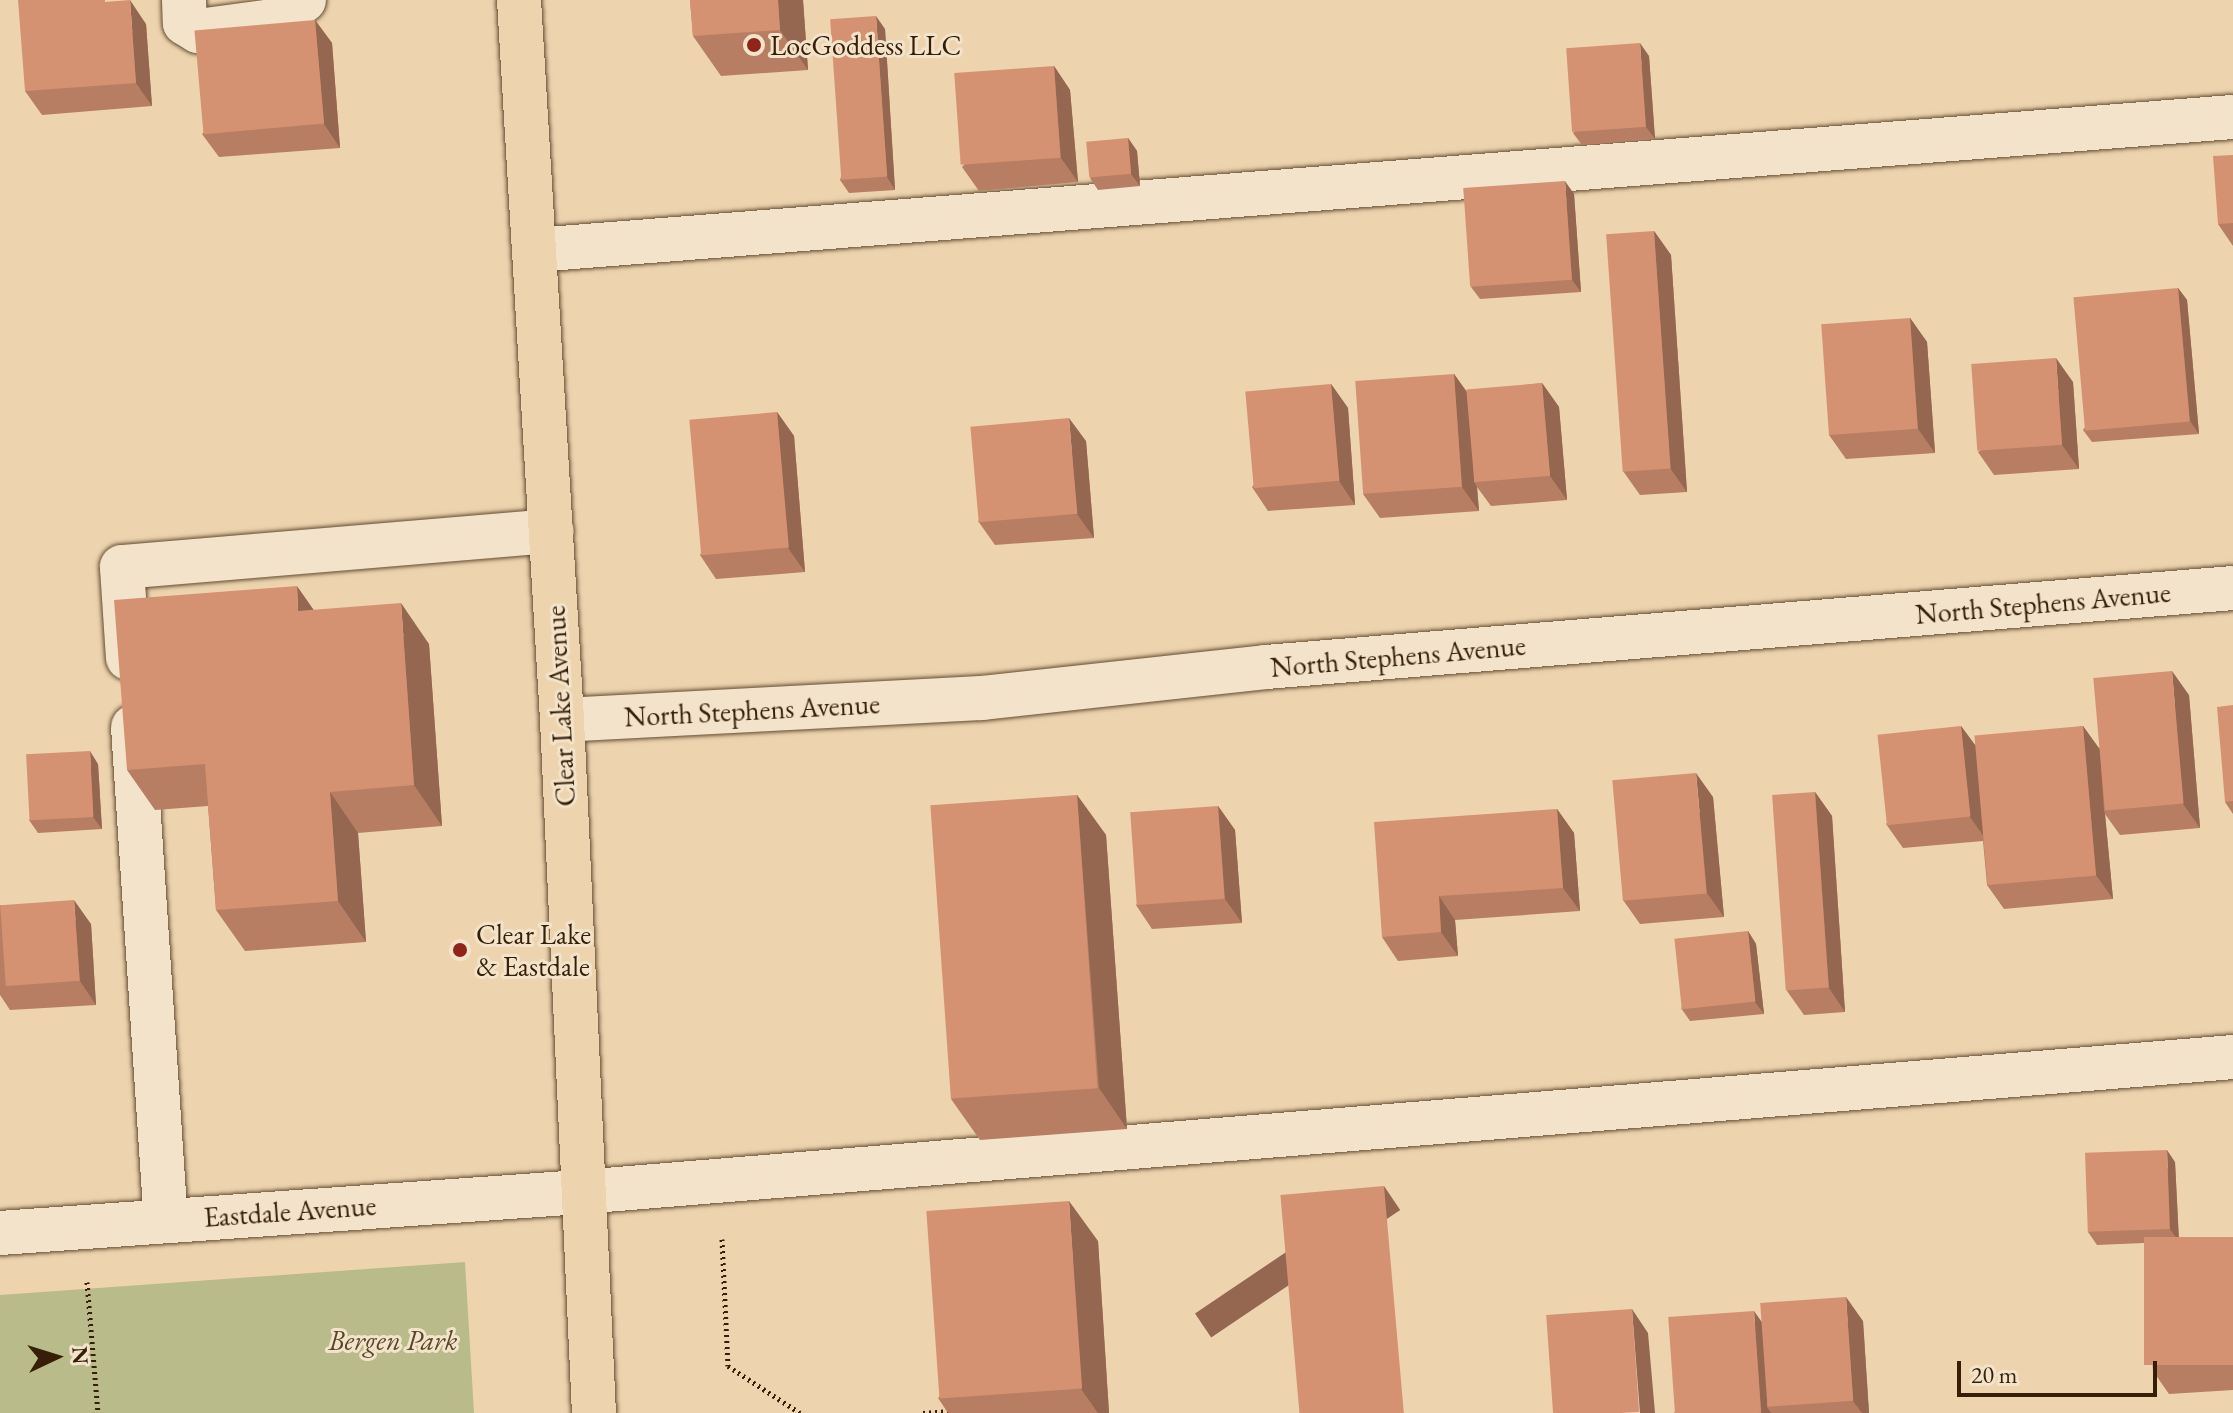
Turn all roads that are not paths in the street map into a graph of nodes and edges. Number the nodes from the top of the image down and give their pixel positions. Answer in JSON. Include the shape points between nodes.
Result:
{"nodes":[{"id":1,"x":184,"y":0,"type":"edge"},
{"id":2,"x":304,"y":0,"type":"edge"},
{"id":3,"x":519,"y":0,"type":"edge"},
{"id":4,"x":2233,"y":117,"type":"edge"},
{"id":5,"x":535,"y":250,"type":"junction"},
{"id":6,"x":551,"y":531,"type":"junction"},
{"id":7,"x":2233,"y":588,"type":"edge"},
{"id":8,"x":562,"y":720,"type":"junction"},
{"id":9,"x":2233,"y":1057,"type":"edge"},
{"id":10,"x":581,"y":1192,"type":"junction"},
{"id":11,"x":166,"y":1220,"type":"junction"},
{"id":12,"x":0,"y":1233,"type":"edge"},
{"id":13,"x":594,"y":1413,"type":"edge"}],
"edges":[{"from":1,"to":2,"type":"street","via":[[185,23],[198,31],[272,21]]},
{"from":3,"to":5,"type":"main road","name":"Clear Lake Avenue"},
{"from":4,"to":5,"type":"street"},
{"from":5,"to":6,"type":"main road","name":"Clear Lake Avenue"},
{"from":6,"to":8,"type":"main road","name":"Clear Lake Avenue"},
{"from":6,"to":11,"type":"street","via":[[122,567]]},
{"from":7,"to":8,"type":"street","name":"North Stephens Avenue","via":[[1266,667],[982,698]]},
{"from":8,"to":10,"type":"main road","name":"Clear Lake Avenue"},
{"from":9,"to":10,"type":"street","name":"Eastdale Avenue"},
{"from":10,"to":11,"type":"street","name":"Eastdale Avenue"},
{"from":10,"to":13,"type":"main road","name":"Clear Lake Avenue"},
{"from":11,"to":12,"type":"street","name":"Eastdale Avenue"}]}
